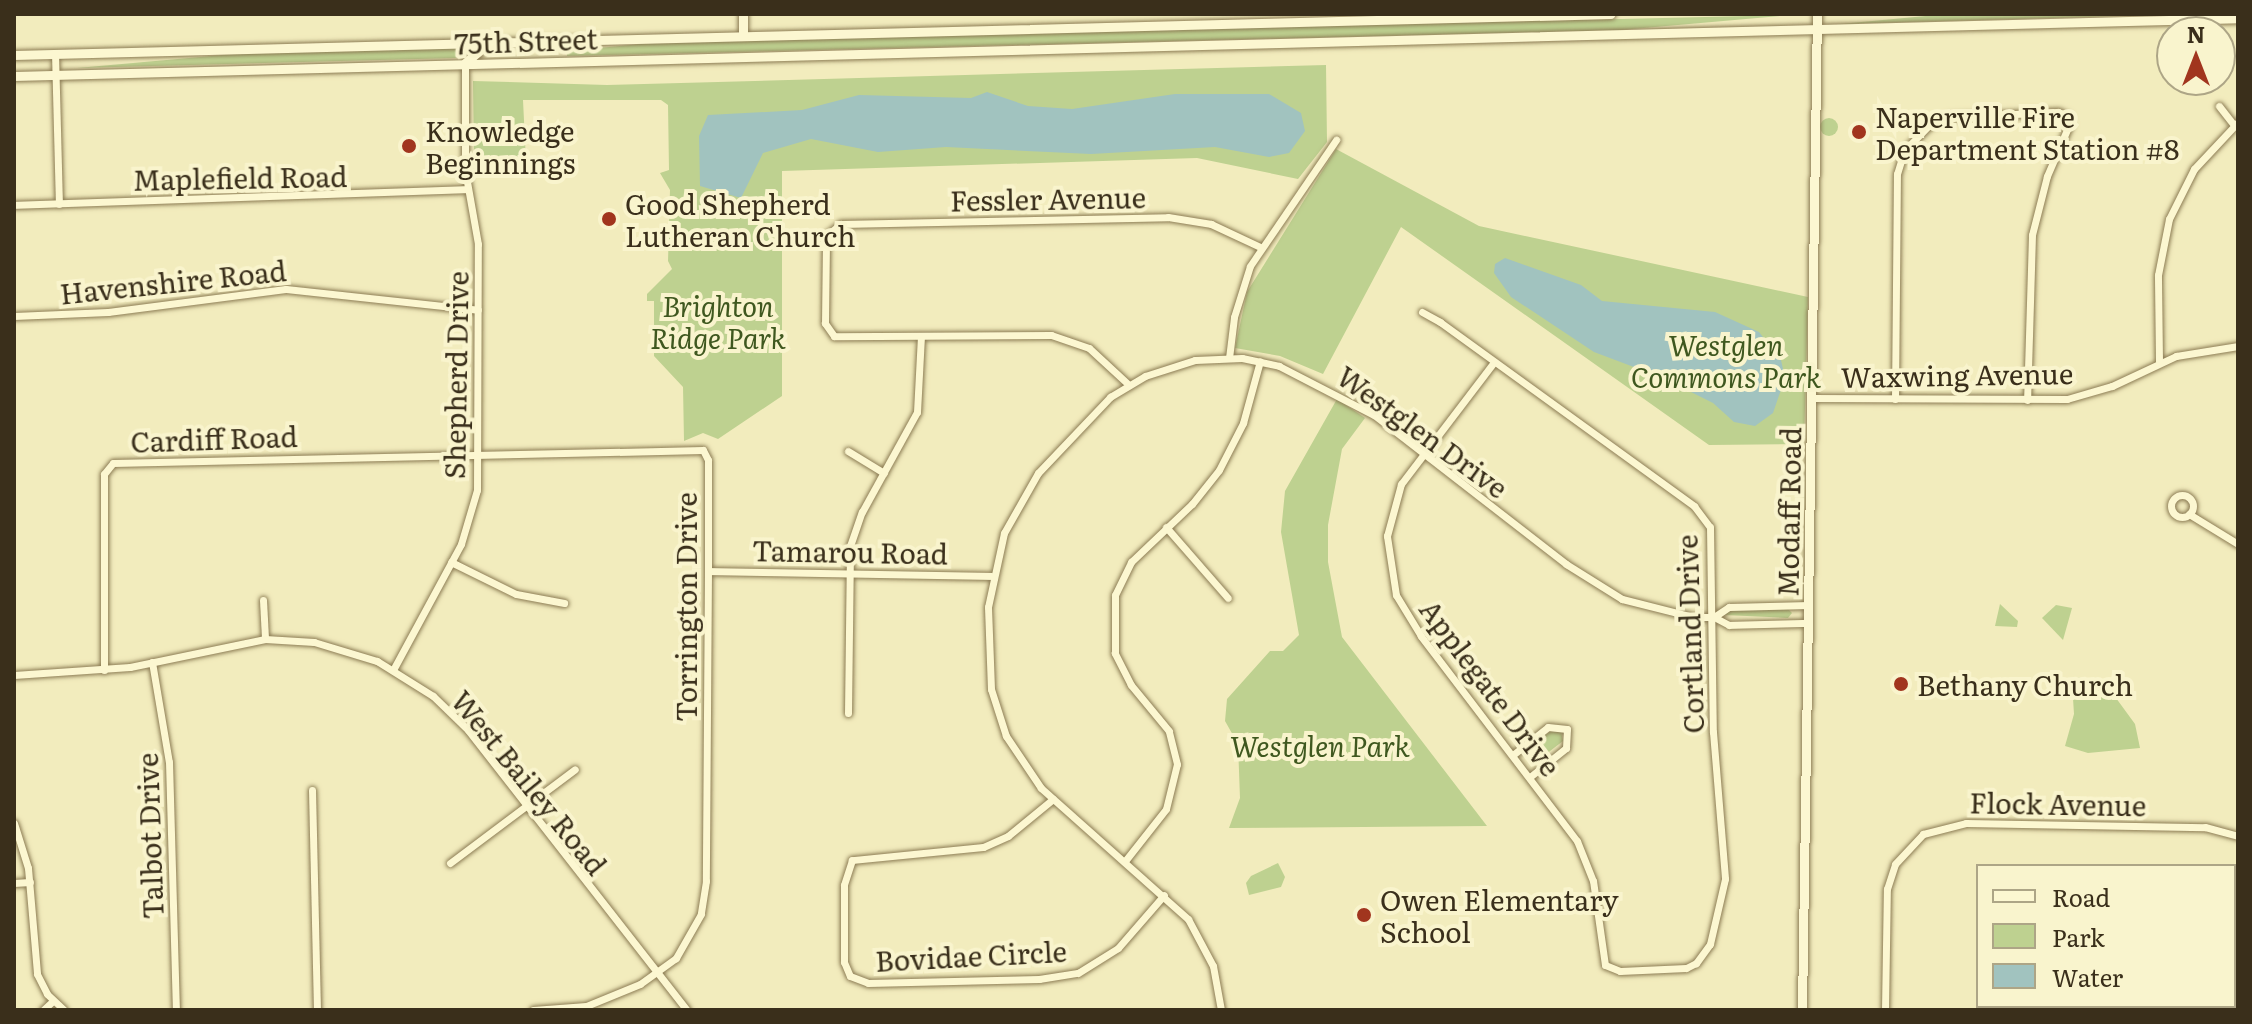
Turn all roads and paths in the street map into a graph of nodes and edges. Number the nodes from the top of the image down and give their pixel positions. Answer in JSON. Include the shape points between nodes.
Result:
{"nodes":[{"id":1,"x":743,"y":14,"type":"edge"},
{"id":2,"x":1610,"y":14,"type":"edge"},
{"id":3,"x":1817,"y":14,"type":"edge"},
{"id":4,"x":2238,"y":18,"type":"edge"},
{"id":5,"x":1817,"y":30,"type":"junction"},
{"id":6,"x":743,"y":34,"type":"junction"},
{"id":7,"x":491,"y":42,"type":"junction"},
{"id":8,"x":55,"y":53,"type":"junction"},
{"id":9,"x":14,"y":55,"type":"edge"},
{"id":10,"x":465,"y":63,"type":"junction"},
{"id":11,"x":56,"y":75,"type":"junction"},
{"id":12,"x":14,"y":76,"type":"edge"},
{"id":13,"x":2219,"y":106,"type":"dead end"},
{"id":14,"x":2236,"y":124,"type":"edge"},
{"id":15,"x":1336,"y":140,"type":"dead end"},
{"id":16,"x":467,"y":189,"type":"junction"},
{"id":17,"x":59,"y":204,"type":"junction"},
{"id":18,"x":14,"y":205,"type":"edge"},
{"id":19,"x":1260,"y":247,"type":"junction"},
{"id":20,"x":478,"y":310,"type":"junction"},
{"id":21,"x":1422,"y":312,"type":"dead end"},
{"id":22,"x":14,"y":316,"type":"edge"},
{"id":23,"x":921,"y":336,"type":"junction"},
{"id":24,"x":2238,"y":346,"type":"edge"},
{"id":25,"x":1229,"y":358,"type":"junction"},
{"id":26,"x":1260,"y":361,"type":"junction"},
{"id":27,"x":2159,"y":361,"type":"junction"},
{"id":28,"x":1494,"y":362,"type":"junction"},
{"id":29,"x":1129,"y":385,"type":"junction"},
{"id":30,"x":1812,"y":398,"type":"junction"},
{"id":31,"x":1895,"y":399,"type":"junction"},
{"id":32,"x":2027,"y":400,"type":"junction"},
{"id":33,"x":848,"y":451,"type":"dead end"},
{"id":34,"x":1423,"y":452,"type":"junction"},
{"id":35,"x":478,"y":453,"type":"junction"},
{"id":36,"x":884,"y":473,"type":"junction"},
{"id":37,"x":2189,"y":514,"type":"dead end"},
{"id":38,"x":1166,"y":527,"type":"junction"},
{"id":39,"x":2238,"y":544,"type":"edge"},
{"id":40,"x":451,"y":562,"type":"junction"},
{"id":41,"x":708,"y":571,"type":"junction"},
{"id":42,"x":848,"y":573,"type":"junction"},
{"id":43,"x":991,"y":576,"type":"junction"},
{"id":44,"x":1228,"y":598,"type":"dead end"},
{"id":45,"x":263,"y":600,"type":"dead end"},
{"id":46,"x":564,"y":603,"type":"dead end"},
{"id":47,"x":1809,"y":605,"type":"junction"},
{"id":48,"x":1714,"y":617,"type":"junction"},
{"id":49,"x":1808,"y":623,"type":"junction"},
{"id":50,"x":265,"y":639,"type":"junction"},
{"id":51,"x":152,"y":662,"type":"junction"},
{"id":52,"x":104,"y":670,"type":"junction"},
{"id":53,"x":393,"y":670,"type":"junction"},
{"id":54,"x":14,"y":675,"type":"edge"},
{"id":55,"x":848,"y":713,"type":"dead end"},
{"id":56,"x":1514,"y":754,"type":"junction"},
{"id":57,"x":575,"y":769,"type":"dead end"},
{"id":58,"x":1531,"y":776,"type":"junction"},
{"id":59,"x":312,"y":790,"type":"dead end"},
{"id":60,"x":1053,"y":799,"type":"junction"},
{"id":61,"x":526,"y":806,"type":"junction"},
{"id":62,"x":14,"y":823,"type":"edge"},
{"id":63,"x":2238,"y":836,"type":"edge"},
{"id":64,"x":1125,"y":861,"type":"junction"},
{"id":65,"x":450,"y":863,"type":"dead end"},
{"id":66,"x":30,"y":882,"type":"junction"},
{"id":67,"x":14,"y":883,"type":"edge"},
{"id":68,"x":1164,"y":895,"type":"junction"},
{"id":69,"x":1605,"y":965,"type":"joint"},
{"id":70,"x":655,"y":975,"type":"junction"},
{"id":71,"x":52,"y":1002,"type":"junction"},
{"id":72,"x":43,"y":1010,"type":"edge"},
{"id":73,"x":64,"y":1010,"type":"edge"},
{"id":74,"x":176,"y":1010,"type":"edge"},
{"id":75,"x":317,"y":1010,"type":"edge"},
{"id":76,"x":533,"y":1010,"type":"edge"},
{"id":77,"x":687,"y":1010,"type":"edge"},
{"id":78,"x":1221,"y":1010,"type":"edge"},
{"id":79,"x":1802,"y":1010,"type":"edge"},
{"id":80,"x":1885,"y":1010,"type":"edge"}],
"edges":[{"from":1,"to":6,"type":"main road"},
{"from":2,"to":6,"type":"main road","name":"75th Street"},
{"from":3,"to":5,"type":"main road","name":"Modaff Road"},
{"from":4,"to":5,"type":"main road","name":"75th Street"},
{"from":5,"to":10,"type":"main road","name":"75th Street"},
{"from":5,"to":30,"type":"main road","name":"Modaff Road"},
{"from":6,"to":7,"type":"main road","name":"75th Street"},
{"from":7,"to":8,"type":"main road","name":"75th Street"},
{"from":7,"to":10,"type":"main road"},
{"from":8,"to":9,"type":"main road","name":"75th Street"},
{"from":8,"to":11,"type":"street"},
{"from":10,"to":11,"type":"main road","name":"75th Street"},
{"from":10,"to":16,"type":"street","name":"Shepherd Drive"},
{"from":11,"to":12,"type":"main road","name":"75th Street"},
{"from":11,"to":17,"type":"street"},
{"from":13,"to":14,"type":"street"},
{"from":14,"to":27,"type":"street","via":[[2194,169],[2169,219],[2158,275]]},
{"from":15,"to":19,"type":"street"},
{"from":16,"to":17,"type":"street","name":"Maplefield Road"},
{"from":16,"to":20,"type":"street","name":"Shepherd Drive","via":[[478,244]]},
{"from":17,"to":18,"type":"street","name":"Maplefield Road"},
{"from":19,"to":23,"type":"street","name":"Fessler Avenue","via":[[1211,224],[1168,217],[831,228],[825,242],[827,330],[842,337]]},
{"from":19,"to":25,"type":"street","via":[[1238,300]]},
{"from":20,"to":22,"type":"street","name":"Havenshire Road","via":[[286,289],[108,312]]},
{"from":20,"to":35,"type":"street","name":"Shepherd Drive"},
{"from":21,"to":28,"type":"street","name":"Cortland Drive"},
{"from":23,"to":29,"type":"street","via":[[1062,337],[1098,354]]},
{"from":23,"to":36,"type":"street","via":[[917,412]]},
{"from":24,"to":27,"type":"street","name":"Waxwing Avenue"},
{"from":25,"to":26,"type":"street","name":"Westglen Drive"},
{"from":25,"to":29,"type":"street","name":"Westglen Drive","via":[[1173,366]]},
{"from":26,"to":34,"type":"street","name":"Westglen Drive","via":[[1337,392]]},
{"from":26,"to":38,"type":"street","via":[[1231,449],[1206,487]]},
{"from":27,"to":32,"type":"street","name":"Waxwing Avenue","via":[[2092,393]]},
{"from":28,"to":34,"type":"street","name":"Applegate Drive"},
{"from":28,"to":48,"type":"street","name":"Cortland Drive","via":[[1705,516],[1714,540]]},
{"from":29,"to":43,"type":"street","name":"Westglen Drive","via":[[1091,415],[1038,473],[1011,516]]},
{"from":30,"to":31,"type":"street","name":"Waxwing Avenue"},
{"from":30,"to":47,"type":"main road","name":"Modaff Road"},
{"from":31,"to":32,"type":"street","name":"Waxwing Avenue"},
{"from":31,"to":32,"type":"street","via":[[1897,174],[1904,151],[1928,126],[1949,117],[2053,112],[2069,119],[2032,235]]},
{"from":33,"to":36,"type":"street"},
{"from":34,"to":48,"type":"street","name":"Westglen Drive","via":[[1591,582],[1657,611]]},
{"from":34,"to":56,"type":"street","name":"Applegate Drive","via":[[1401,484],[1390,513],[1386,553],[1393,586],[1421,636]]},
{"from":35,"to":40,"type":"street","name":"Shepherd Drive","via":[[474,504]]},
{"from":35,"to":41,"type":"street","name":"Torrington Drive","via":[[699,448],[708,460]]},
{"from":35,"to":52,"type":"street","name":"Cardiff Road","via":[[124,461],[109,466],[104,480]]},
{"from":36,"to":42,"type":"street","via":[[855,526]]},
{"from":37,"to":39,"type":"street"},
{"from":38,"to":44,"type":"street"},
{"from":38,"to":64,"type":"street","via":[[1125,572],[1112,613],[1122,671],[1169,731],[1177,764],[1166,809]]},
{"from":40,"to":46,"type":"street","via":[[516,594]]},
{"from":40,"to":53,"type":"street","name":"Shepherd Drive"},
{"from":41,"to":42,"type":"street","name":"Tamarou Road"},
{"from":41,"to":70,"type":"street","name":"Torrington Drive","via":[[706,890],[693,934]]},
{"from":42,"to":43,"type":"street","name":"Tamarou Road"},
{"from":42,"to":55,"type":"street"},
{"from":43,"to":60,"type":"street","name":"Westglen Drive","via":[[987,647],[994,703],[1016,755]]},
{"from":45,"to":50,"type":"street"},
{"from":47,"to":48,"type":"street","name":"Westglen Drive","via":[[1729,607]]},
{"from":47,"to":49,"type":"main road","name":"Modaff Road"},
{"from":48,"to":49,"type":"street","name":"Westglen Drive","via":[[1729,625]]},
{"from":48,"to":69,"type":"street","name":"Cortland Drive","via":[[1713,732],[1726,857],[1717,920],[1701,959],[1681,969],[1620,971]]},
{"from":49,"to":79,"type":"main road","name":"Modaff Road"},
{"from":50,"to":51,"type":"street","name":"West Bailey Road"},
{"from":50,"to":53,"type":"street","name":"West Bailey Road","via":[[333,646]]},
{"from":51,"to":52,"type":"street","name":"West Bailey Road"},
{"from":51,"to":74,"type":"street","name":"Talbot Drive","via":[[169,762]]},
{"from":52,"to":54,"type":"street","name":"West Bailey Road"},
{"from":53,"to":61,"type":"street","name":"West Bailey Road","via":[[452,713]]},
{"from":56,"to":58,"type":"street","name":"Applegate Drive"},
{"from":56,"to":58,"type":"street","via":[[1548,727],[1567,729],[1566,748]]},
{"from":57,"to":61,"type":"street"},
{"from":58,"to":69,"type":"street","name":"Applegate Drive","via":[[1585,858]]},
{"from":59,"to":75,"type":"street"},
{"from":60,"to":64,"type":"street","name":"Westglen Drive"},
{"from":60,"to":68,"type":"street","name":"Bovidae Circle","via":[[1008,836],[983,847],[852,860],[844,885],[844,962],[850,976],[868,983],[1039,979],[1078,973],[1118,948]]},
{"from":61,"to":65,"type":"street"},
{"from":61,"to":70,"type":"street","name":"West Bailey Road"},
{"from":62,"to":66,"type":"street"},
{"from":63,"to":80,"type":"street","name":"Flock Avenue","via":[[2205,827],[1966,823],[1923,834],[1900,856],[1887,889]]},
{"from":64,"to":68,"type":"street","name":"Westglen Drive"},
{"from":66,"to":67,"type":"street"},
{"from":66,"to":71,"type":"street","via":[[35,967]]},
{"from":68,"to":78,"type":"street","name":"Westglen Drive","via":[[1204,945]]},
{"from":70,"to":76,"type":"street","name":"Torrington Drive","via":[[600,1002]]},
{"from":70,"to":77,"type":"street","name":"West Bailey Road"},
{"from":71,"to":72,"type":"street"},
{"from":71,"to":73,"type":"street"}]}
